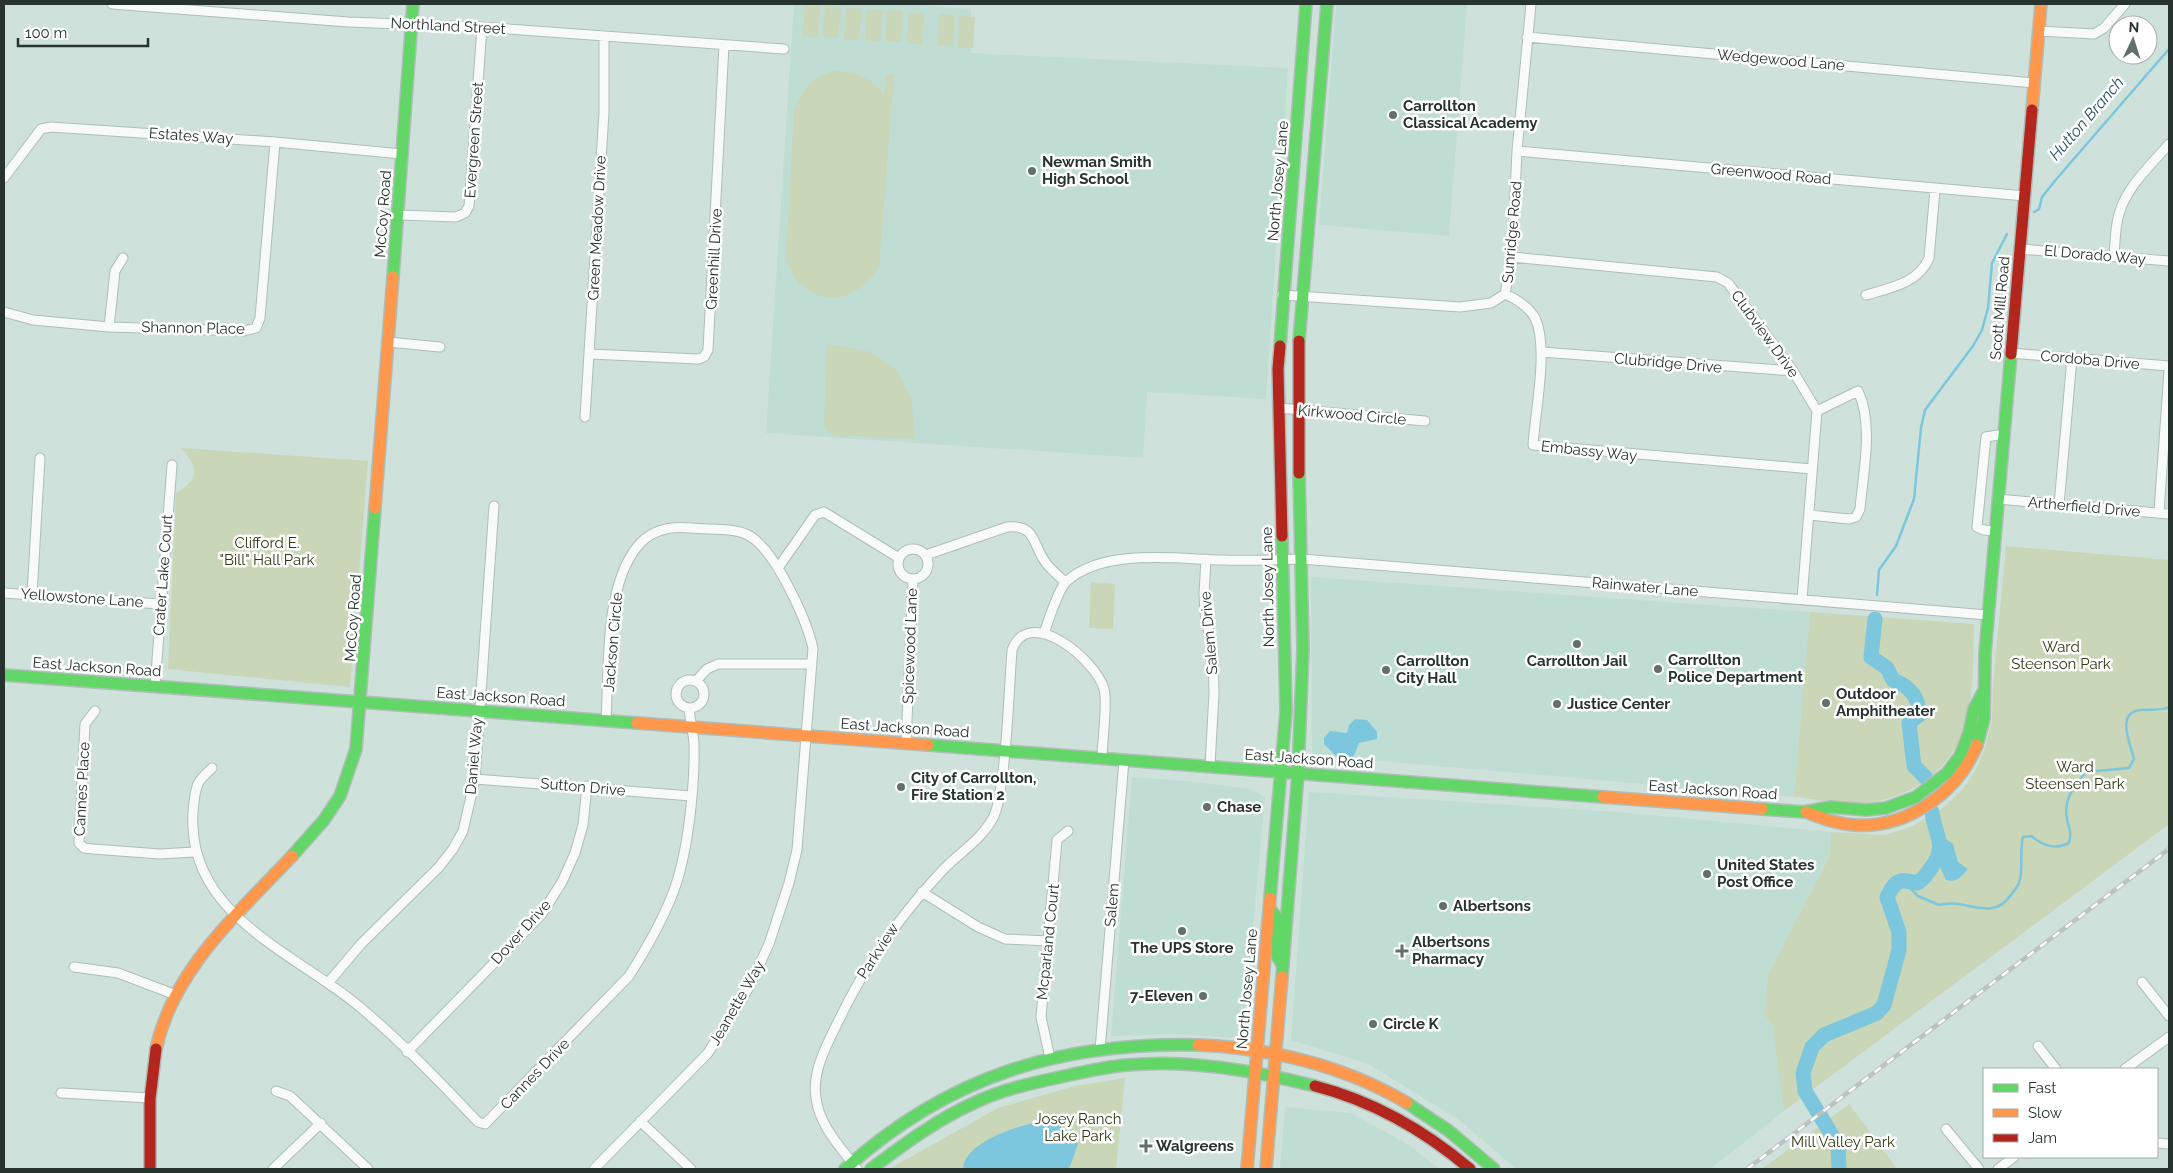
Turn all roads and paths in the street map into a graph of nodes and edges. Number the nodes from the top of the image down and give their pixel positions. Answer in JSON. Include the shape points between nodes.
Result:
{"nodes":[{"id":1,"x":112,"y":4,"type":"edge"},
{"id":2,"x":413,"y":4,"type":"edge"},
{"id":3,"x":1306,"y":4,"type":"edge"},
{"id":4,"x":1327,"y":4,"type":"edge"},
{"id":5,"x":1531,"y":4,"type":"edge"},
{"id":6,"x":2041,"y":4,"type":"edge"},
{"id":7,"x":2125,"y":4,"type":"edge"},
{"id":8,"x":412,"y":23,"type":"junction"},
{"id":9,"x":482,"y":27,"type":"junction"},
{"id":10,"x":2039,"y":32,"type":"junction"},
{"id":11,"x":604,"y":37,"type":"junction"},
{"id":12,"x":1527,"y":37,"type":"junction"},
{"id":13,"x":724,"y":45,"type":"junction"},
{"id":14,"x":784,"y":49,"type":"dead end"},
{"id":15,"x":2034,"y":82,"type":"junction"},
{"id":16,"x":275,"y":142,"type":"junction"},
{"id":17,"x":2169,"y":144,"type":"edge"},
{"id":18,"x":1518,"y":151,"type":"junction"},
{"id":19,"x":402,"y":154,"type":"junction"},
{"id":20,"x":7,"y":164,"type":"edge"},
{"id":21,"x":4,"y":178,"type":"edge"},
{"id":22,"x":1935,"y":190,"type":"junction"},
{"id":23,"x":2025,"y":196,"type":"junction"},
{"id":24,"x":398,"y":215,"type":"junction"},
{"id":25,"x":2020,"y":249,"type":"junction"},
{"id":26,"x":1512,"y":257,"type":"junction"},
{"id":27,"x":2114,"y":257,"type":"junction"},
{"id":28,"x":123,"y":258,"type":"dead end"},
{"id":29,"x":2169,"y":261,"type":"edge"},
{"id":30,"x":1505,"y":294,"type":"junction"},
{"id":31,"x":1282,"y":295,"type":"junction"},
{"id":32,"x":1866,"y":295,"type":"dead end"},
{"id":33,"x":1301,"y":296,"type":"junction"},
{"id":34,"x":4,"y":312,"type":"edge"},
{"id":35,"x":109,"y":327,"type":"junction"},
{"id":36,"x":388,"y":342,"type":"junction"},
{"id":37,"x":440,"y":347,"type":"dead end"},
{"id":38,"x":1542,"y":352,"type":"junction"},
{"id":39,"x":2011,"y":353,"type":"junction"},
{"id":40,"x":590,"y":354,"type":"junction"},
{"id":41,"x":2072,"y":358,"type":"junction"},
{"id":42,"x":2169,"y":366,"type":"edge"},
{"id":43,"x":2169,"y":371,"type":"edge"},
{"id":44,"x":1793,"y":372,"type":"junction"},
{"id":45,"x":1279,"y":408,"type":"junction"},
{"id":46,"x":1297,"y":410,"type":"junction"},
{"id":47,"x":1817,"y":411,"type":"junction"},
{"id":48,"x":585,"y":417,"type":"dead end"},
{"id":49,"x":1425,"y":421,"type":"dead end"},
{"id":50,"x":2004,"y":434,"type":"junction"},
{"id":51,"x":40,"y":458,"type":"dead end"},
{"id":52,"x":172,"y":465,"type":"dead end"},
{"id":53,"x":1812,"y":469,"type":"junction"},
{"id":54,"x":1998,"y":499,"type":"junction"},
{"id":55,"x":494,"y":506,"type":"dead end"},
{"id":56,"x":2059,"y":506,"type":"junction"},
{"id":57,"x":2159,"y":512,"type":"junction"},
{"id":58,"x":2169,"y":514,"type":"edge"},
{"id":59,"x":1809,"y":515,"type":"junction"},
{"id":60,"x":1996,"y":531,"type":"junction"},
{"id":61,"x":926,"y":555,"type":"junction"},
{"id":62,"x":899,"y":558,"type":"junction"},
{"id":63,"x":1206,"y":559,"type":"junction"},
{"id":64,"x":1283,"y":559,"type":"junction"},
{"id":65,"x":1302,"y":559,"type":"junction"},
{"id":66,"x":778,"y":568,"type":"junction"},
{"id":67,"x":913,"y":580,"type":"junction"},
{"id":68,"x":1065,"y":582,"type":"junction"},
{"id":69,"x":4,"y":593,"type":"edge"},
{"id":70,"x":32,"y":595,"type":"junction"},
{"id":71,"x":1802,"y":600,"type":"junction"},
{"id":72,"x":160,"y":604,"type":"junction"},
{"id":73,"x":1988,"y":615,"type":"junction"},
{"id":74,"x":1044,"y":633,"type":"junction"},
{"id":75,"x":812,"y":664,"type":"junction"},
{"id":76,"x":4,"y":675,"type":"edge"},
{"id":77,"x":696,"y":681,"type":"junction"},
{"id":78,"x":155,"y":686,"type":"junction"},
{"id":79,"x":361,"y":701,"type":"junction"},
{"id":80,"x":689,"y":709,"type":"junction"},
{"id":81,"x":95,"y":711,"type":"dead end"},
{"id":82,"x":478,"y":711,"type":"junction"},
{"id":83,"x":606,"y":720,"type":"junction"},
{"id":84,"x":690,"y":727,"type":"junction"},
{"id":85,"x":807,"y":736,"type":"junction"},
{"id":86,"x":906,"y":743,"type":"junction"},
{"id":87,"x":1005,"y":751,"type":"junction"},
{"id":88,"x":1102,"y":758,"type":"junction"},
{"id":89,"x":1124,"y":760,"type":"junction"},
{"id":90,"x":1210,"y":766,"type":"junction"},
{"id":91,"x":212,"y":768,"type":"dead end"},
{"id":92,"x":1282,"y":772,"type":"junction"},
{"id":93,"x":1298,"y":773,"type":"junction"},
{"id":94,"x":475,"y":779,"type":"junction"},
{"id":95,"x":587,"y":786,"type":"junction"},
{"id":96,"x":691,"y":796,"type":"junction"},
{"id":97,"x":1068,"y":831,"type":"dead end"},
{"id":98,"x":195,"y":852,"type":"junction"},
{"id":99,"x":1275,"y":859,"type":"junction"},
{"id":100,"x":922,"y":892,"type":"junction"},
{"id":101,"x":1270,"y":909,"type":"junction"},
{"id":102,"x":1289,"y":909,"type":"junction"},
{"id":103,"x":235,"y":917,"type":"junction"},
{"id":104,"x":1049,"y":941,"type":"junction"},
{"id":105,"x":74,"y":967,"type":"dead end"},
{"id":106,"x":1284,"y":968,"type":"junction"},
{"id":107,"x":2142,"y":982,"type":"dead end"},
{"id":108,"x":328,"y":983,"type":"junction"},
{"id":109,"x":176,"y":995,"type":"junction"},
{"id":110,"x":2169,"y":1016,"type":"edge"},
{"id":111,"x":2169,"y":1037,"type":"edge"},
{"id":112,"x":2038,"y":1046,"type":"dead end"},
{"id":113,"x":1100,"y":1050,"type":"junction"},
{"id":114,"x":408,"y":1052,"type":"junction"},
{"id":115,"x":1257,"y":1052,"type":"junction"},
{"id":116,"x":1277,"y":1054,"type":"junction"},
{"id":117,"x":1050,"y":1058,"type":"junction"},
{"id":118,"x":1102,"y":1068,"type":"junction"},
{"id":119,"x":2055,"y":1068,"type":"edge"},
{"id":120,"x":2127,"y":1068,"type":"edge"},
{"id":121,"x":1254,"y":1072,"type":"junction"},
{"id":122,"x":1275,"y":1076,"type":"junction"},
{"id":123,"x":276,"y":1091,"type":"dead end"},
{"id":124,"x":61,"y":1093,"type":"dead end"},
{"id":125,"x":149,"y":1098,"type":"junction"},
{"id":126,"x":640,"y":1121,"type":"junction"},
{"id":127,"x":321,"y":1124,"type":"junction"},
{"id":128,"x":1946,"y":1129,"type":"dead end"},
{"id":129,"x":2013,"y":1158,"type":"edge"},
{"id":130,"x":851,"y":1167,"type":"edge"},
{"id":131,"x":150,"y":1169,"type":"edge"},
{"id":132,"x":273,"y":1169,"type":"edge"},
{"id":133,"x":368,"y":1169,"type":"edge"},
{"id":134,"x":594,"y":1169,"type":"edge"},
{"id":135,"x":691,"y":1169,"type":"edge"},
{"id":136,"x":872,"y":1169,"type":"edge"},
{"id":137,"x":1247,"y":1169,"type":"edge"},
{"id":138,"x":1266,"y":1169,"type":"edge"},
{"id":139,"x":1470,"y":1169,"type":"edge"},
{"id":140,"x":1494,"y":1169,"type":"edge"},
{"id":141,"x":1979,"y":1169,"type":"edge"},
{"id":142,"x":1998,"y":1169,"type":"edge"}],
"edges":[{"from":1,"to":8,"type":"street","name":"Northland Street","via":[[348,22]]},
{"from":2,"to":8,"type":"street","name":"McCoy Road"},
{"from":3,"to":31,"type":"street","name":"North Josey Lane"},
{"from":4,"to":33,"type":"street"},
{"from":5,"to":12,"type":"street","name":"Sunridge Road"},
{"from":6,"to":10,"type":"street","name":"Scott Mill Road"},
{"from":7,"to":10,"type":"street","via":[[2104,28],[2094,34]]},
{"from":8,"to":9,"type":"street","name":"Northland Street"},
{"from":8,"to":19,"type":"street","name":"McCoy Road"},
{"from":9,"to":11,"type":"street","name":"Northland Street"},
{"from":9,"to":24,"type":"street","name":"Evergreen Street","via":[[469,206],[465,213],[456,217]]},
{"from":10,"to":15,"type":"street","name":"Scott Mill Road"},
{"from":11,"to":13,"type":"street","name":"Northland Street"},
{"from":11,"to":40,"type":"street","name":"Green Meadow Drive","via":[[604,112]]},
{"from":12,"to":15,"type":"street","name":"Wedgewood Lane"},
{"from":12,"to":18,"type":"street","name":"Sunridge Road"},
{"from":13,"to":14,"type":"street","name":"Northland Street"},
{"from":13,"to":40,"type":"street","name":"Greenhill Drive","via":[[708,350],[698,360]]},
{"from":15,"to":23,"type":"street","name":"Scott Mill Road"},
{"from":16,"to":19,"type":"street","name":"Estates Way"},
{"from":16,"to":20,"type":"street","name":"Estates Way","via":[[51,127],[41,129]]},
{"from":16,"to":35,"type":"street","name":"Shannon Place","via":[[260,318],[256,328],[244,331]]},
{"from":17,"to":27,"type":"street","via":[[2123,202],[2118,215]]},
{"from":18,"to":22,"type":"street","name":"Greenwood Road"},
{"from":18,"to":26,"type":"street","name":"Sunridge Road"},
{"from":19,"to":24,"type":"street","name":"McCoy Road"},
{"from":20,"to":21,"type":"street","name":"Estates Way"},
{"from":22,"to":23,"type":"street","name":"Greenwood Road"},
{"from":22,"to":32,"type":"street","via":[[1929,258],[1925,268],[1912,279]]},
{"from":23,"to":25,"type":"street","name":"Scott Mill Road"},
{"from":24,"to":36,"type":"street","name":"McCoy Road"},
{"from":25,"to":27,"type":"street","name":"El Dorado Way"},
{"from":25,"to":39,"type":"street","name":"Scott Mill Road"},
{"from":26,"to":30,"type":"street","name":"Sunridge Road"},
{"from":26,"to":44,"type":"street","name":"Clubview Drive","via":[[1717,277],[1728,283]]},
{"from":27,"to":29,"type":"street","name":"El Dorado Way"},
{"from":28,"to":35,"type":"street","via":[[115,271]]},
{"from":30,"to":33,"type":"street","name":"Sunridge Road","via":[[1491,303],[1460,307]]},
{"from":30,"to":38,"type":"street","name":"Embassy Way","via":[[1525,306],[1534,316]]},
{"from":31,"to":33,"type":"street","name":"Sunridge Road"},
{"from":31,"to":45,"type":"street","name":"North Josey Lane"},
{"from":33,"to":46,"type":"street"},
{"from":34,"to":35,"type":"street","name":"Shannon Place","via":[[33,320]]},
{"from":36,"to":37,"type":"street"},
{"from":36,"to":79,"type":"street","name":"McCoy Road"},
{"from":38,"to":44,"type":"street","name":"Clubridge Drive"},
{"from":38,"to":53,"type":"street","name":"Embassy Way","via":[[1533,445]]},
{"from":39,"to":41,"type":"street","name":"Cordoba Drive"},
{"from":39,"to":50,"type":"street","name":"Scott Mill Road"},
{"from":40,"to":48,"type":"street","name":"Green Meadow Drive"},
{"from":41,"to":42,"type":"street","name":"Cordoba Drive"},
{"from":41,"to":56,"type":"street"},
{"from":43,"to":57,"type":"street"},
{"from":44,"to":47,"type":"street","name":"Clubview Drive"},
{"from":45,"to":46,"type":"street","name":"Kirkwood Circle"},
{"from":45,"to":64,"type":"street","name":"North Josey Lane"},
{"from":46,"to":49,"type":"street","name":"Kirkwood Circle"},
{"from":46,"to":65,"type":"street"},
{"from":47,"to":53,"type":"street"},
{"from":47,"to":59,"type":"street","via":[[1858,391],[1867,415],[1861,500],[1856,517]]},
{"from":50,"to":54,"type":"street","name":"Scott Mill Road"},
{"from":50,"to":60,"type":"street","via":[[1986,437],[1977,527]]},
{"from":51,"to":70,"type":"street"},
{"from":52,"to":72,"type":"street","name":"Crater Lake Court"},
{"from":53,"to":59,"type":"street"},
{"from":54,"to":56,"type":"street","name":"Artherfield Drive"},
{"from":54,"to":60,"type":"street","name":"Scott Mill Road"},
{"from":55,"to":82,"type":"street","name":"Daniel Way"},
{"from":56,"to":57,"type":"street","name":"Artherfield Drive"},
{"from":57,"to":58,"type":"street","name":"Artherfield Drive"},
{"from":59,"to":71,"type":"street"},
{"from":60,"to":73,"type":"street","name":"Scott Mill Road"},
{"from":61,"to":62,"type":"street","via":[[914,549],[905,551]]},
{"from":61,"to":67,"type":"street","name":"Spicewood Lane","via":[[928,569],[922,577]]},
{"from":61,"to":68,"type":"street","via":[[1018,526],[1029,531],[1045,562]]},
{"from":62,"to":66,"type":"street","via":[[824,512],[815,515]]},
{"from":62,"to":67,"type":"street","name":"Spicewood Lane","via":[[900,573]]},
{"from":63,"to":64,"type":"street","name":"Rainwater Lane"},
{"from":63,"to":68,"type":"street","name":"Rainwater Lane","via":[[1148,558],[1106,562],[1088,566]]},
{"from":63,"to":90,"type":"street","name":"Salem Drive","via":[[1205,613],[1213,660]]},
{"from":64,"to":65,"type":"street","name":"Rainwater Lane"},
{"from":64,"to":92,"type":"street","name":"North Josey Lane","via":[[1286,711]]},
{"from":65,"to":71,"type":"street","name":"Rainwater Lane"},
{"from":65,"to":93,"type":"street","via":[[1303,650]]},
{"from":66,"to":75,"type":"street","name":"Jackson Circle","via":[[809,630]]},
{"from":66,"to":83,"type":"street","name":"Jackson Circle","via":[[758,543],[741,532],[674,527],[653,534],[637,546],[618,581]]},
{"from":67,"to":86,"type":"street","name":"Spicewood Lane"},
{"from":68,"to":74,"type":"street"},
{"from":69,"to":70,"type":"street","name":"Yellowstone Lane"},
{"from":70,"to":72,"type":"street","name":"Yellowstone Lane"},
{"from":71,"to":73,"type":"street","name":"Rainwater Lane"},
{"from":72,"to":78,"type":"street","name":"Crater Lake Court"},
{"from":73,"to":93,"type":"street","name":"East Jackson Road","via":[[1983,692],[1974,709],[1960,756],[1947,772],[1916,796],[1886,808],[1831,807],[1804,812]]},
{"from":74,"to":87,"type":"street","name":"Parkview","via":[[1030,632],[1021,636],[1012,650]]},
{"from":74,"to":88,"type":"street","via":[[1084,658],[1100,680],[1105,691]]},
{"from":75,"to":77,"type":"street","via":[[718,664],[707,669]]},
{"from":75,"to":85,"type":"street","name":"Jackson Circle"},
{"from":76,"to":78,"type":"street","name":"East Jackson Road"},
{"from":77,"to":80,"type":"street","via":[[703,688],[704,698],[698,706]]},
{"from":77,"to":80,"type":"street","via":[[683,682],[675,693],[680,705]]},
{"from":78,"to":79,"type":"street","name":"East Jackson Road"},
{"from":79,"to":82,"type":"street","name":"East Jackson Road"},
{"from":79,"to":103,"type":"street","name":"McCoy Road","via":[[358,742],[341,795],[324,821]]},
{"from":80,"to":84,"type":"street","name":"Cannes Drive"},
{"from":81,"to":98,"type":"street","name":"Cannes Place","via":[[85,724],[78,843],[84,848],[101,850],[160,854]]},
{"from":82,"to":83,"type":"street","name":"East Jackson Road"},
{"from":82,"to":94,"type":"street","name":"Daniel Way"},
{"from":83,"to":84,"type":"street","name":"East Jackson Road"},
{"from":84,"to":85,"type":"street","name":"East Jackson Road"},
{"from":84,"to":96,"type":"street","name":"Cannes Drive","via":[[694,741]]},
{"from":85,"to":86,"type":"street","name":"East Jackson Road"},
{"from":85,"to":126,"type":"street","name":"Jeanette Way","via":[[797,850],[770,944],[748,989],[708,1053]]},
{"from":86,"to":87,"type":"street","name":"East Jackson Road"},
{"from":87,"to":88,"type":"street","name":"East Jackson Road"},
{"from":87,"to":100,"type":"street","name":"Parkview","via":[[994,816],[983,832]]},
{"from":88,"to":89,"type":"street","name":"East Jackson Road"},
{"from":89,"to":90,"type":"street","name":"East Jackson Road"},
{"from":89,"to":113,"type":"street","name":"Salem"},
{"from":90,"to":92,"type":"street","name":"East Jackson Road"},
{"from":91,"to":98,"type":"street","name":"Cannes Drive","via":[[198,783],[192,818]]},
{"from":92,"to":93,"type":"street","name":"East Jackson Road"},
{"from":92,"to":99,"type":"street","name":"North Josey Lane"},
{"from":93,"to":102,"type":"street"},
{"from":94,"to":95,"type":"street","name":"Sutton Drive"},
{"from":94,"to":108,"type":"street","name":"Daniel Way","via":[[468,814],[453,849]]},
{"from":95,"to":96,"type":"street","name":"Sutton Drive"},
{"from":95,"to":114,"type":"street","name":"Dover Drive","via":[[583,825],[575,853],[562,882],[541,915]]},
{"from":96,"to":114,"type":"street","name":"Cannes Drive","via":[[682,861],[672,898],[644,952],[612,995],[492,1119],[485,1124],[478,1122]]},
{"from":97,"to":104,"type":"street","name":"Mcparland Court","via":[[1057,840]]},
{"from":98,"to":103,"type":"street","name":"Cannes Drive","via":[[208,883]]},
{"from":99,"to":101,"type":"street","name":"North Josey Lane"},
{"from":99,"to":102,"type":"street","via":[[1280,865],[1279,896]]},
{"from":100,"to":104,"type":"street","via":[[978,927],[1005,939]]},
{"from":100,"to":130,"type":"street","name":"Parkview","via":[[879,947],[853,989],[814,1082],[824,1124]]},
{"from":101,"to":106,"type":"street","via":[[1278,919],[1276,956]]},
{"from":101,"to":115,"type":"street","name":"North Josey Lane"},
{"from":102,"to":106,"type":"street"},
{"from":103,"to":108,"type":"street","name":"Cannes Drive"},
{"from":103,"to":109,"type":"street","name":"McCoy Road","via":[[206,949]]},
{"from":104,"to":117,"type":"street","name":"Mcparland Court","via":[[1041,1017]]},
{"from":105,"to":109,"type":"street","via":[[118,973]]},
{"from":106,"to":116,"type":"street"},
{"from":107,"to":110,"type":"street"},
{"from":108,"to":114,"type":"street","name":"Cannes Drive"},
{"from":109,"to":125,"type":"street","name":"McCoy Road","via":[[161,1030]]},
{"from":111,"to":120,"type":"street"},
{"from":112,"to":119,"type":"street"},
{"from":113,"to":115,"type":"street","via":[[1178,1044]]},
{"from":113,"to":117,"type":"street"},
{"from":113,"to":118,"type":"street"},
{"from":115,"to":116,"type":"street"},
{"from":115,"to":121,"type":"street","name":"North Josey Lane"},
{"from":116,"to":122,"type":"street"},
{"from":116,"to":140,"type":"street","via":[[1363,1080],[1405,1102],[1443,1127]]},
{"from":117,"to":130,"type":"street","via":[[1015,1067],[922,1112],[906,1121]]},
{"from":118,"to":121,"type":"street","via":[[1168,1063]]},
{"from":118,"to":136,"type":"street","via":[[1015,1086],[974,1103],[939,1121]]},
{"from":121,"to":122,"type":"street"},
{"from":121,"to":137,"type":"street","name":"North Josey Lane"},
{"from":122,"to":138,"type":"street"},
{"from":122,"to":139,"type":"street","via":[[1334,1090],[1377,1107],[1414,1126]]},
{"from":123,"to":127,"type":"street","via":[[290,1096]]},
{"from":124,"to":125,"type":"street"},
{"from":125,"to":131,"type":"street","name":"McCoy Road"},
{"from":126,"to":134,"type":"street","name":"Jeanette Way"},
{"from":126,"to":135,"type":"street"},
{"from":127,"to":132,"type":"street"},
{"from":127,"to":133,"type":"street"},
{"from":128,"to":141,"type":"street"},
{"from":129,"to":142,"type":"street"}]}
